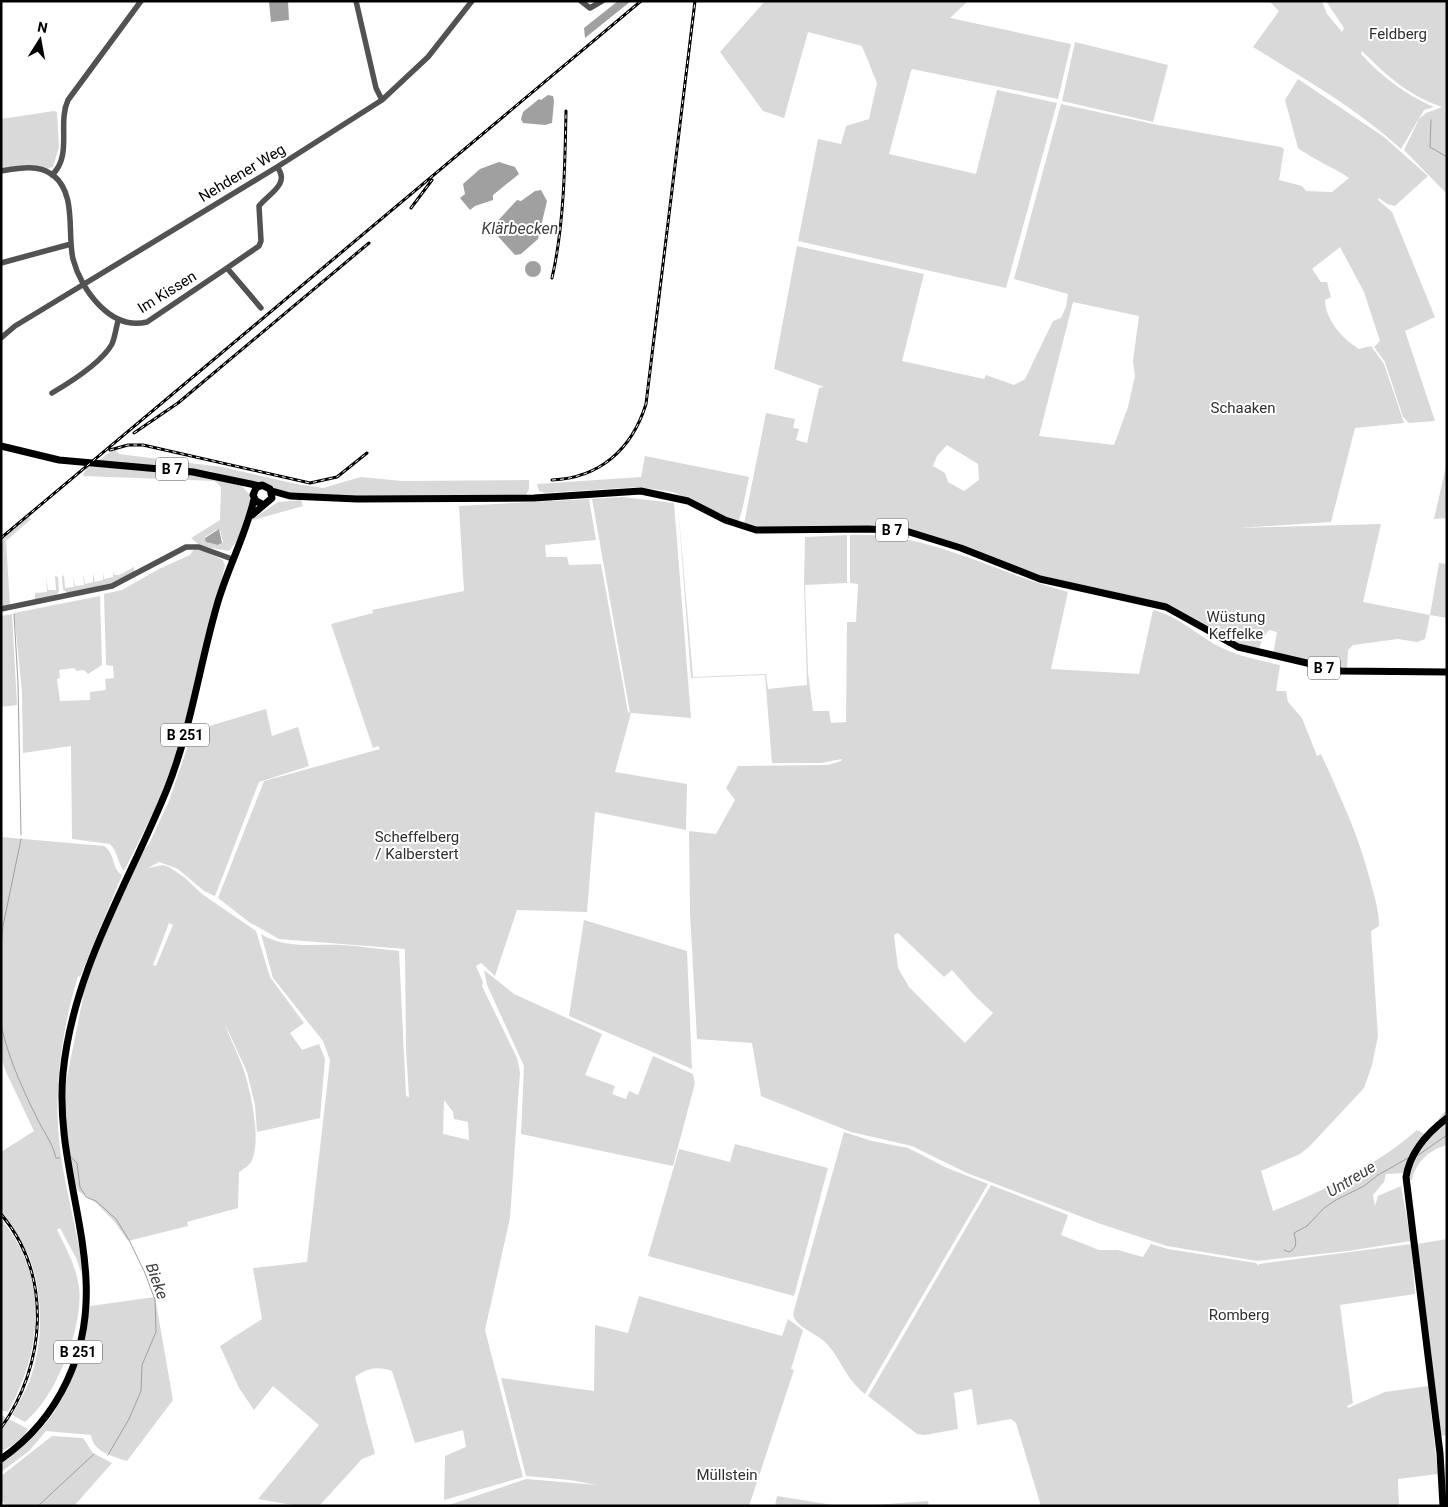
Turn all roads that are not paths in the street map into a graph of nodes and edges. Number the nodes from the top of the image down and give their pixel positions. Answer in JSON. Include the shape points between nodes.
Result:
{"nodes":[{"id":1,"x":141,"y":1,"type":"edge"},
{"id":2,"x":356,"y":1,"type":"edge"},
{"id":3,"x":472,"y":1,"type":"edge"},
{"id":4,"x":581,"y":1,"type":"edge"},
{"id":5,"x":602,"y":1,"type":"edge"},
{"id":6,"x":382,"y":100,"type":"junction"},
{"id":7,"x":277,"y":167,"type":"junction"},
{"id":8,"x":1,"y":171,"type":"edge"},
{"id":9,"x":52,"y":175,"type":"junction"},
{"id":10,"x":71,"y":244,"type":"junction"},
{"id":11,"x":1,"y":263,"type":"edge"},
{"id":12,"x":227,"y":268,"type":"junction"},
{"id":13,"x":85,"y":283,"type":"junction"},
{"id":14,"x":261,"y":308,"type":"dead end"},
{"id":15,"x":118,"y":321,"type":"junction"},
{"id":16,"x":1,"y":338,"type":"edge"},
{"id":17,"x":52,"y":393,"type":"dead end"},
{"id":18,"x":1,"y":446,"type":"edge"},
{"id":19,"x":243,"y":483,"type":"junction"},
{"id":20,"x":260,"y":486,"type":"junction"},
{"id":21,"x":272,"y":491,"type":"junction"},
{"id":22,"x":290,"y":496,"type":"junction"},
{"id":23,"x":254,"y":497,"type":"junction"},
{"id":24,"x":270,"y":501,"type":"junction"},
{"id":25,"x":262,"y":504,"type":"junction"},
{"id":26,"x":250,"y":517,"type":"junction"},
{"id":27,"x":232,"y":559,"type":"junction"},
{"id":28,"x":1,"y":609,"type":"edge"},
{"id":29,"x":1447,"y":672,"type":"edge"},
{"id":30,"x":1447,"y":1118,"type":"edge"},
{"id":31,"x":1,"y":1459,"type":"edge"},
{"id":32,"x":1443,"y":1506,"type":"edge"}],
"edges":[{"from":1,"to":9,"type":"street","via":[[68,100],[63,115],[63,154],[58,170]]},
{"from":2,"to":6,"type":"street","via":[[376,88]]},
{"from":3,"to":6,"type":"street","name":"Nehdener Weg","via":[[428,57]]},
{"from":4,"to":5,"type":"street","via":[[590,8]]},
{"from":6,"to":7,"type":"street","name":"Nehdener Weg"},
{"from":7,"to":12,"type":"street","name":"Im Kissen","via":[[282,180],[273,194],[259,206],[262,241]]},
{"from":7,"to":13,"type":"street","name":"Nehdener Weg"},
{"from":8,"to":9,"type":"street","via":[[33,168]]},
{"from":9,"to":10,"type":"street","via":[[66,197]]},
{"from":10,"to":11,"type":"street"},
{"from":10,"to":13,"type":"street","via":[[74,263]]},
{"from":12,"to":14,"type":"street"},
{"from":12,"to":15,"type":"street","name":"Im Kissen","via":[[147,322],[138,325]]},
{"from":13,"to":15,"type":"street","via":[[101,307]]},
{"from":13,"to":16,"type":"street","name":"Nehdener Weg"},
{"from":15,"to":17,"type":"street","via":[[112,344],[106,352],[69,384]]},
{"from":18,"to":19,"type":"main road","number":"B 7","via":[[79,463],[184,470]]},
{"from":19,"to":20,"type":"main road","number":"B 7"},
{"from":19,"to":23,"type":"main road"},
{"from":20,"to":21,"type":"main road","number":"B 7","via":[[267,486]]},
{"from":20,"to":23,"type":"main road"},
{"from":21,"to":22,"type":"main road","number":"B 7"},
{"from":21,"to":24,"type":"main road"},
{"from":22,"to":24,"type":"main road","number":"B 7"},
{"from":22,"to":29,"type":"main road","number":"B 7","via":[[484,498],[641,492],[688,501],[726,520],[756,530],[906,532],[961,548],[1040,579],[1166,607],[1238,647],[1341,671]]},
{"from":23,"to":25,"type":"main road"},
{"from":23,"to":26,"type":"main road","number":"B 251"},
{"from":24,"to":25,"type":"main road","number":"B 7"},
{"from":25,"to":26,"type":"main road","number":"B 251"},
{"from":26,"to":27,"type":"main road","number":"B 251"},
{"from":27,"to":28,"type":"street","via":[[202,548],[186,547],[112,586]]},
{"from":27,"to":31,"type":"main road","number":"B 251","via":[[178,757],[85,977],[71,1025],[62,1091],[63,1138],[85,1257],[88,1297],[84,1332],[73,1368],[43,1421]]},
{"from":30,"to":32,"type":"main road","via":[[1411,1158],[1406,1181],[1440,1453]]}]}
